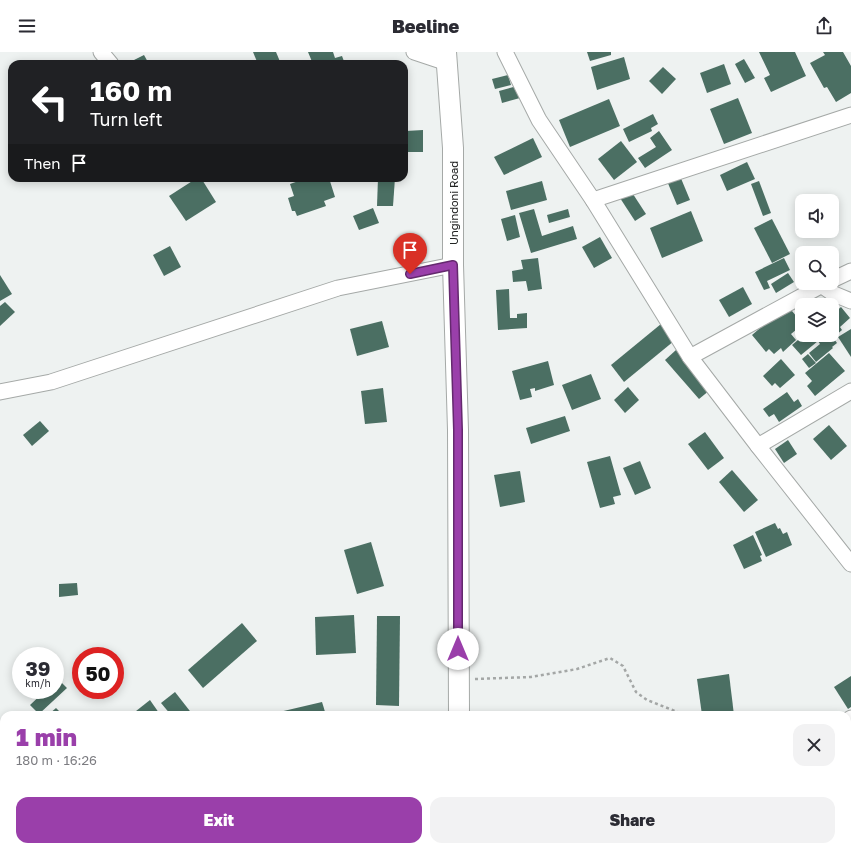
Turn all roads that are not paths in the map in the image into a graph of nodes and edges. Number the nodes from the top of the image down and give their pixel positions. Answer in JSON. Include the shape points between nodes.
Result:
{"nodes":[{"id":1,"x":100,"y":52,"type":"edge"},
{"id":2,"x":414,"y":52,"type":"edge"},
{"id":3,"x":505,"y":52,"type":"edge"},
{"id":4,"x":446,"y":58,"type":"edge"},
{"id":5,"x":107,"y":60,"type":"edge"},
{"id":6,"x":851,"y":115,"type":"edge"},
{"id":7,"x":592,"y":200,"type":"junction"},
{"id":8,"x":453,"y":265,"type":"junction"},
{"id":9,"x":851,"y":272,"type":"edge"},
{"id":10,"x":839,"y":277,"type":"edge"},
{"id":11,"x":813,"y":290,"type":"edge"},
{"id":12,"x":831,"y":290,"type":"edge"},
{"id":13,"x":851,"y":301,"type":"edge"},
{"id":14,"x":690,"y":356,"type":"junction"},
{"id":15,"x":851,"y":391,"type":"edge"},
{"id":16,"x":0,"y":392,"type":"edge"},
{"id":17,"x":758,"y":446,"type":"junction"},
{"id":18,"x":851,"y":564,"type":"edge"},
{"id":19,"x":459,"y":711,"type":"edge"}],
"edges":[{"from":1,"to":5,"type":"street"},
{"from":2,"to":4,"type":"street"},
{"from":3,"to":7,"type":"street","via":[[539,120]]},
{"from":4,"to":8,"type":"main road","name":"Ungindoni Road","via":[[453,148]]},
{"from":6,"to":7,"type":"street"},
{"from":7,"to":14,"type":"street"},
{"from":8,"to":16,"type":"street","via":[[338,288],[51,382]]},
{"from":8,"to":19,"type":"main road","name":"Ungindoni Road","via":[[458,430]]},
{"from":9,"to":10,"type":"street"},
{"from":11,"to":14,"type":"street"},
{"from":12,"to":13,"type":"street","via":[[834,294]]},
{"from":14,"to":17,"type":"street"},
{"from":15,"to":17,"type":"street"},
{"from":17,"to":18,"type":"street"}]}
